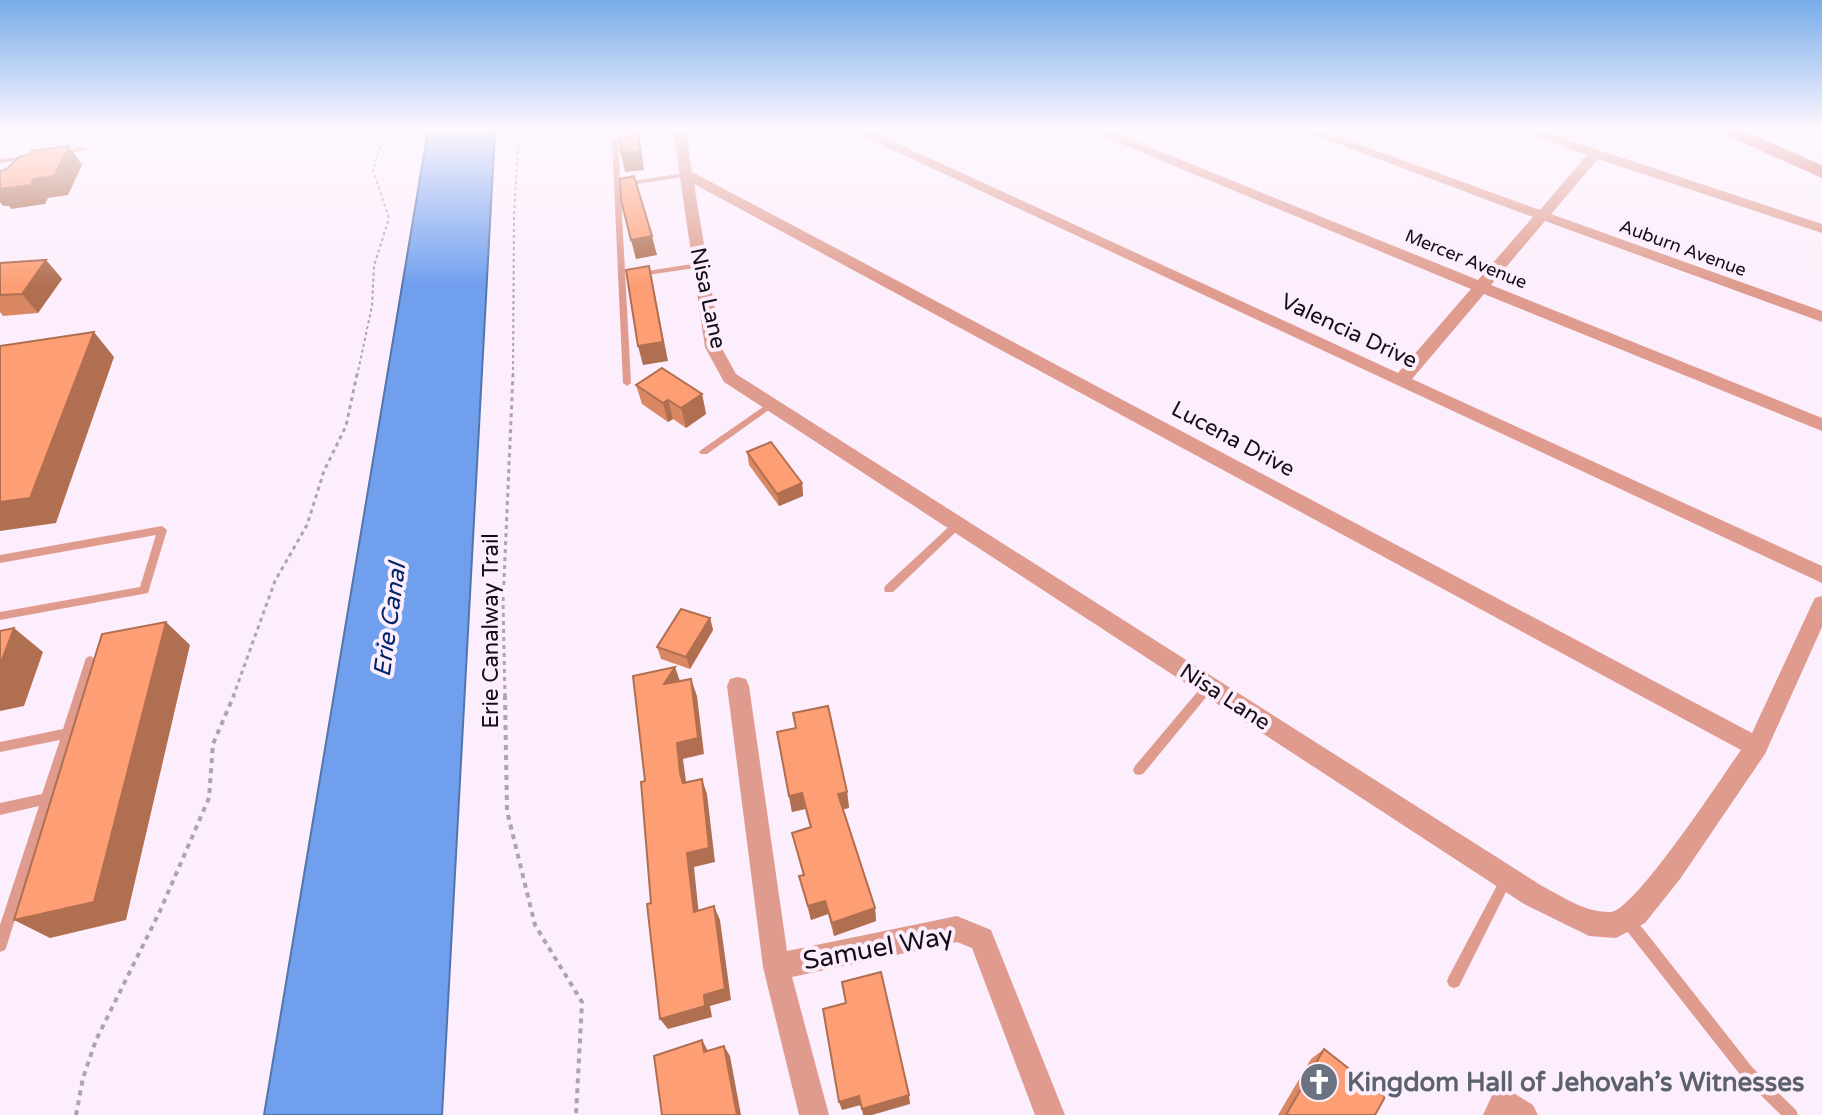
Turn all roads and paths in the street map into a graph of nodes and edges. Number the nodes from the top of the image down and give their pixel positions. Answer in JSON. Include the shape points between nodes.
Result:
{"nodes":[{"id":1,"x":376,"y":182,"type":"edge"},
{"id":2,"x":516,"y":182,"type":"edge"},
{"id":3,"x":638,"y":182,"type":"edge"},
{"id":4,"x":687,"y":182,"type":"edge"},
{"id":5,"x":699,"y":182,"type":"edge"},
{"id":6,"x":969,"y":182,"type":"edge"},
{"id":7,"x":1223,"y":182,"type":"edge"},
{"id":8,"x":1450,"y":182,"type":"edge"},
{"id":9,"x":1572,"y":182,"type":"edge"},
{"id":10,"x":1680,"y":182,"type":"edge"},
{"id":11,"x":618,"y":185,"type":"joint"},
{"id":12,"x":1544,"y":216,"type":"junction"},
{"id":13,"x":1822,"y":229,"type":"edge"},
{"id":14,"x":699,"y":265,"type":"junction"},
{"id":15,"x":622,"y":276,"type":"junction"},
{"id":16,"x":1482,"y":287,"type":"junction"},
{"id":17,"x":1822,"y":317,"type":"edge"},
{"id":18,"x":1401,"y":380,"type":"junction"},
{"id":19,"x":627,"y":383,"type":"dead end"},
{"id":20,"x":770,"y":405,"type":"junction"},
{"id":21,"x":1822,"y":425,"type":"edge"},
{"id":22,"x":704,"y":452,"type":"dead end"},
{"id":23,"x":957,"y":525,"type":"junction"},
{"id":24,"x":0,"y":559,"type":"edge"},
{"id":25,"x":1822,"y":575,"type":"edge"},
{"id":26,"x":889,"y":589,"type":"dead end"},
{"id":27,"x":1822,"y":604,"type":"edge"},
{"id":28,"x":0,"y":616,"type":"edge"},
{"id":29,"x":90,"y":661,"type":"edge"},
{"id":30,"x":738,"y":686,"type":"dead end"},
{"id":31,"x":1208,"y":687,"type":"junction"},
{"id":32,"x":68,"y":733,"type":"junction"},
{"id":33,"x":0,"y":747,"type":"edge"},
{"id":34,"x":1757,"y":747,"type":"junction"},
{"id":35,"x":1139,"y":770,"type":"dead end"},
{"id":36,"x":47,"y":799,"type":"junction"},
{"id":37,"x":0,"y":809,"type":"edge"},
{"id":38,"x":1507,"y":878,"type":"junction"},
{"id":39,"x":1627,"y":919,"type":"junction"},
{"id":40,"x":0,"y":945,"type":"edge"},
{"id":41,"x":776,"y":967,"type":"junction"},
{"id":42,"x":1454,"y":981,"type":"dead end"},
{"id":43,"x":76,"y":1115,"type":"edge"},
{"id":44,"x":576,"y":1115,"type":"edge"},
{"id":45,"x":814,"y":1115,"type":"edge"},
{"id":46,"x":1050,"y":1115,"type":"edge"},
{"id":47,"x":1498,"y":1115,"type":"edge"},
{"id":48,"x":1523,"y":1115,"type":"edge"},
{"id":49,"x":1791,"y":1115,"type":"edge"}],
"edges":[{"from":1,"to":43,"type":"path","via":[[389,218],[374,266],[372,306],[346,426],[307,525],[275,581],[213,744],[209,798],[96,1040]]},
{"from":2,"to":44,"type":"path","name":"Erie Canalway Trail","via":[[513,415],[503,603],[507,811],[535,925],[582,1002]]},
{"from":3,"to":11,"type":"lane"},
{"from":4,"to":14,"type":"street","name":"Nisa Lane"},
{"from":5,"to":34,"type":"street","name":"Lucena Drive"},
{"from":6,"to":18,"type":"street","name":"Valencia Drive"},
{"from":7,"to":16,"type":"street","name":"Mercer Avenue"},
{"from":8,"to":12,"type":"street","name":"Auburn Avenue"},
{"from":9,"to":12,"type":"street"},
{"from":10,"to":13,"type":"street"},
{"from":11,"to":15,"type":"lane"},
{"from":12,"to":16,"type":"street"},
{"from":12,"to":17,"type":"street","name":"Auburn Avenue"},
{"from":14,"to":15,"type":"lane"},
{"from":14,"to":20,"type":"street","name":"Nisa Lane","via":[[713,347],[730,378]]},
{"from":15,"to":19,"type":"lane"},
{"from":16,"to":18,"type":"street"},
{"from":16,"to":21,"type":"street","name":"Mercer Avenue"},
{"from":18,"to":25,"type":"street","name":"Valencia Drive"},
{"from":20,"to":22,"type":"lane"},
{"from":20,"to":23,"type":"street","name":"Nisa Lane"},
{"from":23,"to":26,"type":"lane"},
{"from":23,"to":31,"type":"street","name":"Nisa Lane"},
{"from":24,"to":28,"type":"lane","via":[[162,530],[144,590]]},
{"from":27,"to":34,"type":"street"},
{"from":29,"to":32,"type":"lane"},
{"from":30,"to":41,"type":"street","name":"Samuel Way"},
{"from":31,"to":35,"type":"lane"},
{"from":31,"to":38,"type":"street","name":"Nisa Lane"},
{"from":32,"to":33,"type":"lane"},
{"from":32,"to":36,"type":"lane"},
{"from":34,"to":39,"type":"street","via":[[1671,870]]},
{"from":36,"to":37,"type":"lane"},
{"from":36,"to":40,"type":"lane"},
{"from":38,"to":39,"type":"street","name":"Nisa Lane","via":[[1589,923],[1616,925]]},
{"from":38,"to":42,"type":"lane"},
{"from":39,"to":49,"type":"lane","via":[[1747,1072]]},
{"from":41,"to":45,"type":"street","name":"Samuel Way"},
{"from":41,"to":46,"type":"street","name":"Samuel Way","via":[[957,929],[982,939]]},
{"from":47,"to":48,"type":"street","via":[[1504,1101]]}]}
